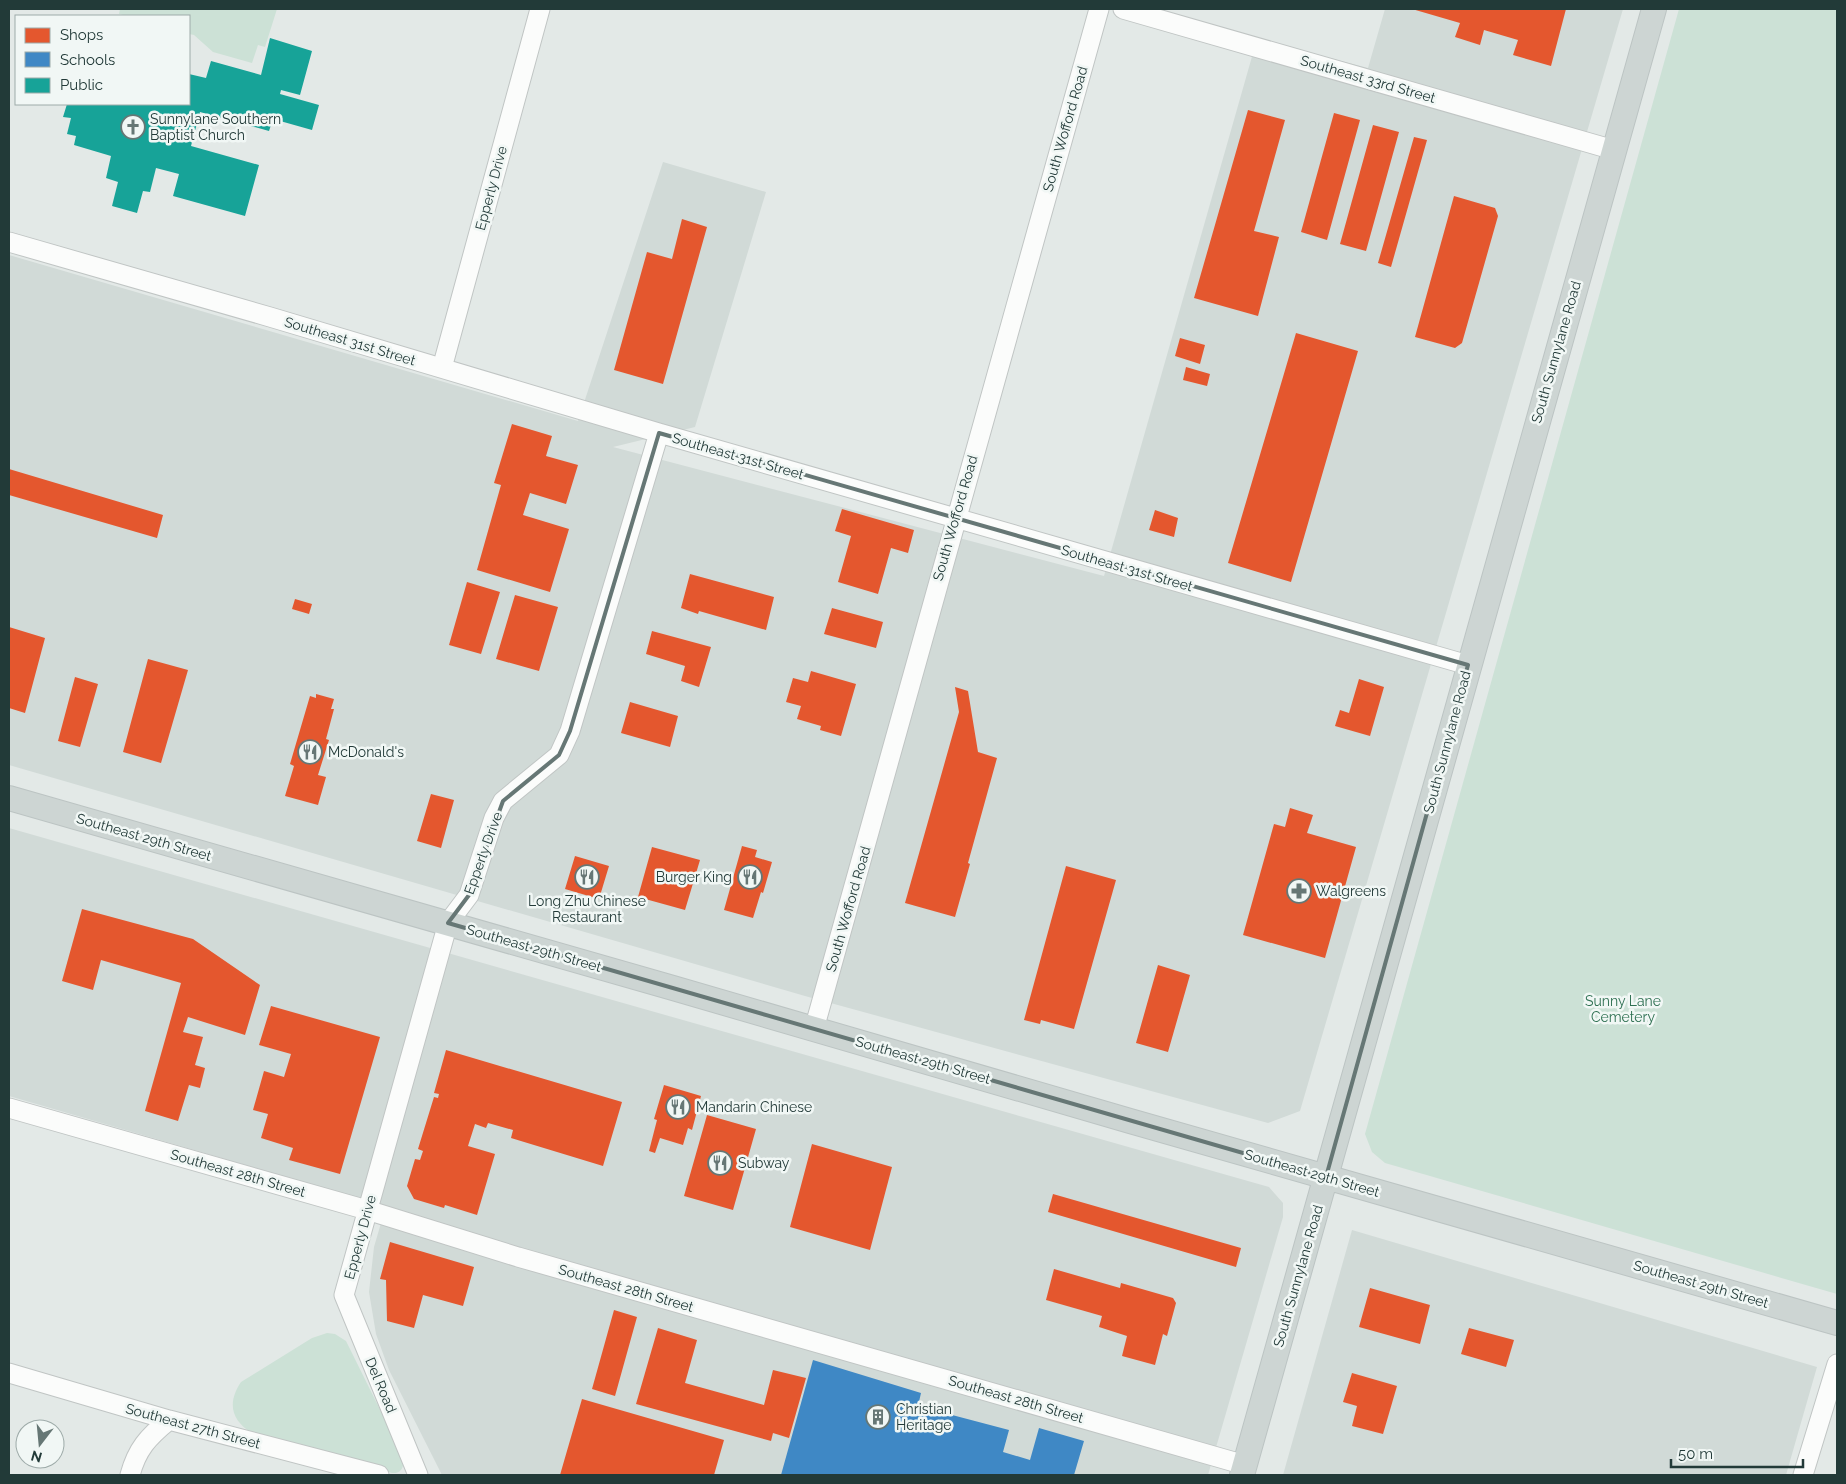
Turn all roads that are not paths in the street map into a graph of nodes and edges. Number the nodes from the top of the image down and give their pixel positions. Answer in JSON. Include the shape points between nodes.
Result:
{"nodes":[{"id":1,"x":540,"y":9,"type":"edge"},
{"id":2,"x":1099,"y":9,"type":"edge"},
{"id":3,"x":1123,"y":9,"type":"edge"},
{"id":4,"x":1654,"y":9,"type":"edge"},
{"id":5,"x":1614,"y":150,"type":"junction"},
{"id":6,"x":9,"y":242,"type":"edge"},
{"id":7,"x":442,"y":368,"type":"junction"},
{"id":8,"x":659,"y":433,"type":"junction"},
{"id":9,"x":955,"y":518,"type":"junction"},
{"id":10,"x":1468,"y":664,"type":"junction"},
{"id":11,"x":9,"y":798,"type":"edge"},
{"id":12,"x":448,"y":923,"type":"junction"},
{"id":13,"x":814,"y":1029,"type":"junction"},
{"id":14,"x":9,"y":1108,"type":"edge"},
{"id":15,"x":1326,"y":1177,"type":"junction"},
{"id":16,"x":367,"y":1210,"type":"junction"},
{"id":17,"x":344,"y":1295,"type":"joint"},
{"id":18,"x":1837,"y":1323,"type":"edge"},
{"id":19,"x":1837,"y":1364,"type":"edge"},
{"id":20,"x":9,"y":1373,"type":"edge"},
{"id":21,"x":169,"y":1420,"type":"junction"},
{"id":22,"x":1244,"y":1470,"type":"edge"},
{"id":23,"x":130,"y":1475,"type":"edge"},
{"id":24,"x":379,"y":1475,"type":"edge"},
{"id":25,"x":418,"y":1475,"type":"edge"},
{"id":26,"x":1803,"y":1475,"type":"edge"}],
"edges":[{"from":1,"to":7,"type":"street","name":"Epperly Drive"},
{"from":2,"to":9,"type":"street","name":"South Wofford Road"},
{"from":3,"to":5,"type":"street","name":"Southeast 33rd Street"},
{"from":4,"to":5,"type":"main road","name":"South Sunnylane Road"},
{"from":5,"to":10,"type":"main road","name":"South Sunnylane Road"},
{"from":6,"to":7,"type":"street","name":"Southeast 31st Street"},
{"from":7,"to":8,"type":"street","name":"Southeast 31st Street"},
{"from":8,"to":9,"type":"street","name":"Southeast 31st Street"},
{"from":8,"to":12,"type":"street","name":"Epperly Drive","via":[[570,731],[559,755],[503,801],[494,818],[469,895]]},
{"from":9,"to":10,"type":"street","name":"Southeast 31st Street"},
{"from":9,"to":13,"type":"street","name":"South Wofford Road"},
{"from":10,"to":15,"type":"main road","name":"South Sunnylane Road"},
{"from":11,"to":12,"type":"main road","name":"Southeast 29th Street"},
{"from":12,"to":13,"type":"main road","name":"Southeast 29th Street"},
{"from":12,"to":16,"type":"street","name":"Epperly Drive"},
{"from":13,"to":15,"type":"main road","name":"Southeast 29th Street"},
{"from":14,"to":16,"type":"street","name":"Southeast 28th Street"},
{"from":15,"to":18,"type":"main road","name":"Southeast 29th Street"},
{"from":15,"to":22,"type":"main road","name":"South Sunnylane Road"},
{"from":16,"to":17,"type":"street","name":"Epperly Drive"},
{"from":16,"to":22,"type":"street","name":"Southeast 28th Street"},
{"from":17,"to":25,"type":"street","name":"Del Road"},
{"from":19,"to":26,"type":"street"},
{"from":20,"to":21,"type":"street","name":"Southeast 27th Street"},
{"from":21,"to":23,"type":"street","via":[[150,1434],[134,1460]]},
{"from":21,"to":24,"type":"street","name":"Southeast 27th Street"}]}
